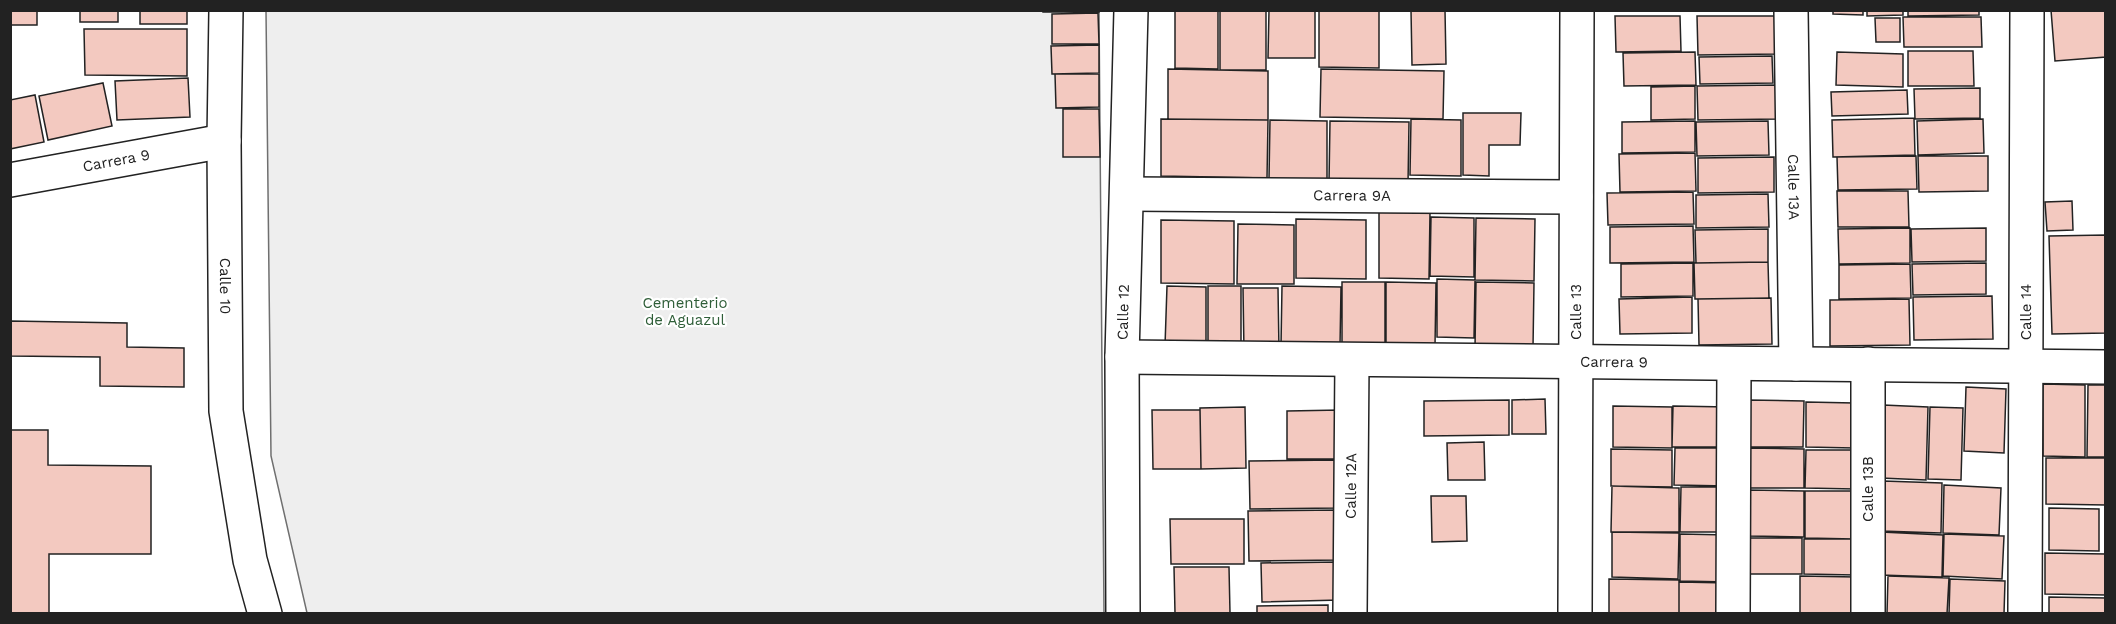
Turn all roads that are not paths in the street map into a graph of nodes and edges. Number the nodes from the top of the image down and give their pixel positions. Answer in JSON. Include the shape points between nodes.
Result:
{"nodes":[{"id":1,"x":226,"y":10,"type":"edge"},
{"id":2,"x":1131,"y":10,"type":"edge"},
{"id":3,"x":1577,"y":10,"type":"edge"},
{"id":4,"x":1791,"y":10,"type":"edge"},
{"id":5,"x":2027,"y":10,"type":"edge"},
{"id":6,"x":224,"y":141,"type":"junction"},
{"id":7,"x":10,"y":180,"type":"edge"},
{"id":8,"x":1127,"y":194,"type":"junction"},
{"id":9,"x":1576,"y":197,"type":"junction"},
{"id":10,"x":1122,"y":357,"type":"junction"},
{"id":11,"x":1352,"y":360,"type":"junction"},
{"id":12,"x":1576,"y":362,"type":"junction"},
{"id":13,"x":1734,"y":364,"type":"junction"},
{"id":14,"x":1796,"y":364,"type":"junction"},
{"id":15,"x":1868,"y":364,"type":"junction"},
{"id":16,"x":2026,"y":366,"type":"junction"},
{"id":17,"x":2106,"y":367,"type":"edge"},
{"id":18,"x":250,"y":560,"type":"junction"},
{"id":19,"x":244,"y":614,"type":"edge"},
{"id":20,"x":265,"y":614,"type":"edge"},
{"id":21,"x":1123,"y":614,"type":"edge"},
{"id":22,"x":1350,"y":614,"type":"edge"},
{"id":23,"x":1575,"y":614,"type":"edge"},
{"id":24,"x":1733,"y":614,"type":"edge"},
{"id":25,"x":1868,"y":614,"type":"edge"},
{"id":26,"x":2025,"y":614,"type":"edge"}],
"edges":[{"from":1,"to":6,"type":"street","name":"Calle 10"},
{"from":2,"to":8,"type":"street","name":"Calle 12"},
{"from":3,"to":9,"type":"street","name":"Calle 13"},
{"from":4,"to":14,"type":"street","name":"Calle 13A"},
{"from":5,"to":16,"type":"street","name":"Calle 14"},
{"from":6,"to":7,"type":"street","name":"Carrera 9"},
{"from":6,"to":18,"type":"street","name":"Calle 10","via":[[226,411]]},
{"from":8,"to":9,"type":"street","name":"Carrera 9A"},
{"from":8,"to":10,"type":"street","name":"Calle 12"},
{"from":9,"to":12,"type":"street","name":"Calle 13"},
{"from":10,"to":11,"type":"street","name":"Carrera 9"},
{"from":10,"to":21,"type":"street","name":"Calle 12"},
{"from":11,"to":12,"type":"street","name":"Carrera 9"},
{"from":11,"to":22,"type":"street","name":"Calle 12A"},
{"from":12,"to":13,"type":"street","name":"Carrera 9"},
{"from":12,"to":23,"type":"street","name":"Calle 13"},
{"from":13,"to":14,"type":"street","name":"Carrera 9"},
{"from":13,"to":24,"type":"street"},
{"from":14,"to":15,"type":"street","name":"Carrera 9"},
{"from":15,"to":16,"type":"street","name":"Carrera 9"},
{"from":15,"to":25,"type":"street","name":"Calle 13B"},
{"from":16,"to":17,"type":"street","name":"Carrera 9"},
{"from":16,"to":26,"type":"street","name":"Calle 14"},
{"from":18,"to":19,"type":"street","name":"Calle 10"},
{"from":18,"to":20,"type":"street","name":"Calle 10"}]}
